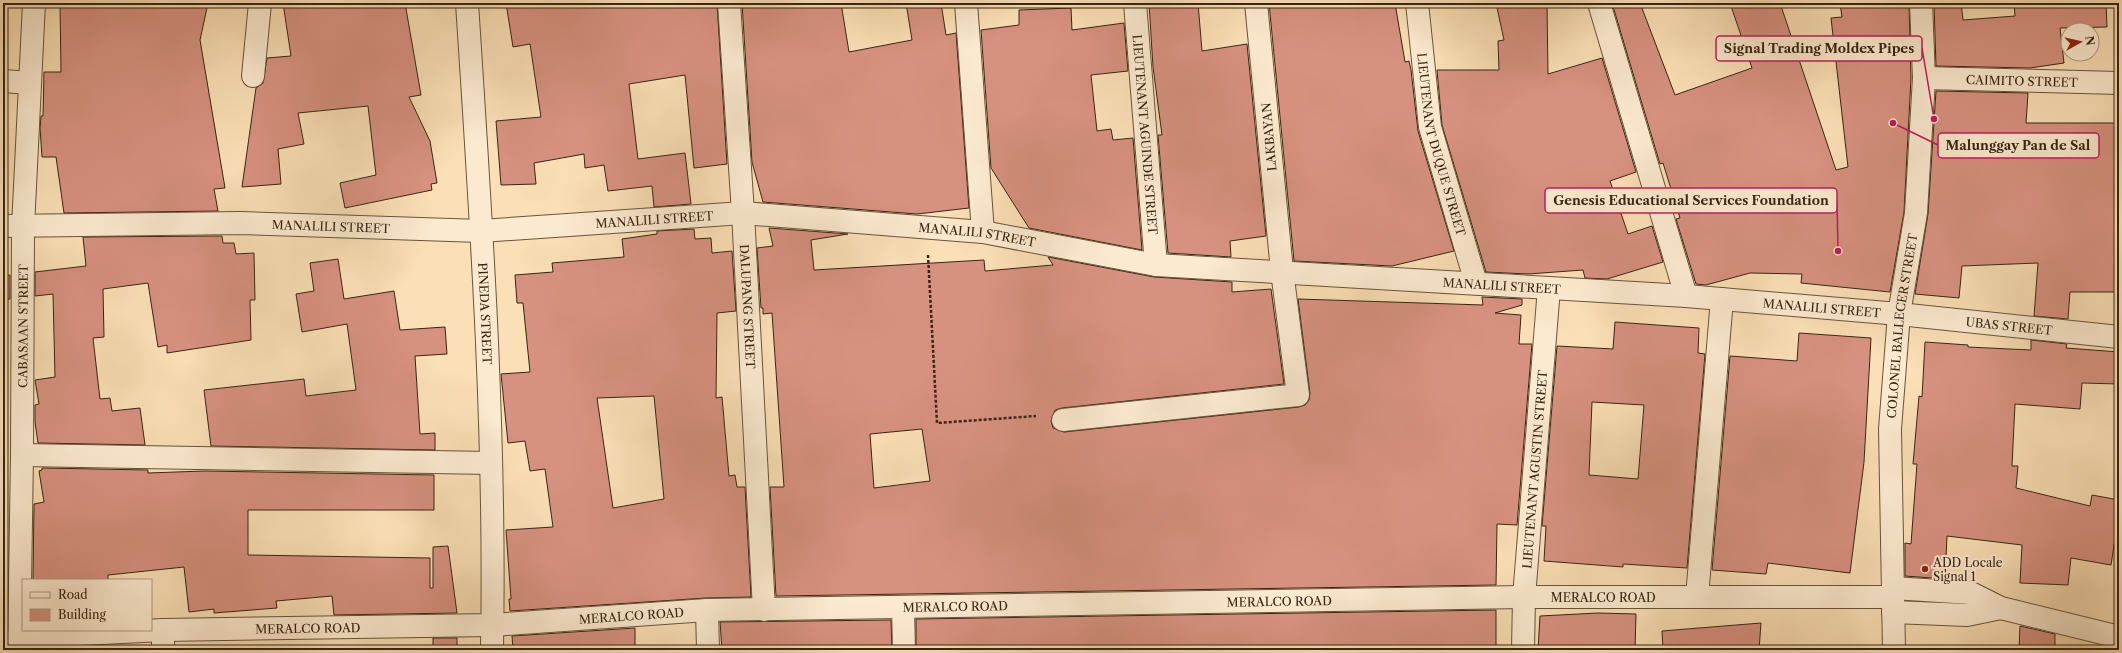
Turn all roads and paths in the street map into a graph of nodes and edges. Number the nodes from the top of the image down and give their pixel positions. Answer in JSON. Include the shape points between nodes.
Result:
{"nodes":[{"id":1,"x":34,"y":3,"type":"edge"},
{"id":2,"x":260,"y":3,"type":"edge"},
{"id":3,"x":468,"y":3,"type":"edge"},
{"id":4,"x":729,"y":3,"type":"edge"},
{"id":5,"x":966,"y":3,"type":"edge"},
{"id":6,"x":1135,"y":3,"type":"edge"},
{"id":7,"x":1256,"y":3,"type":"edge"},
{"id":8,"x":1417,"y":3,"type":"edge"},
{"id":9,"x":1600,"y":3,"type":"edge"},
{"id":10,"x":1921,"y":3,"type":"edge"},
{"id":11,"x":253,"y":76,"type":"dead end"},
{"id":12,"x":1924,"y":78,"type":"junction"},
{"id":13,"x":3,"y":81,"type":"edge"},
{"id":14,"x":30,"y":83,"type":"junction"},
{"id":15,"x":2119,"y":83,"type":"edge"},
{"id":16,"x":743,"y":212,"type":"junction"},
{"id":17,"x":13,"y":227,"type":"edge"},
{"id":18,"x":927,"y":227,"type":"junction"},
{"id":19,"x":482,"y":231,"type":"junction"},
{"id":20,"x":983,"y":232,"type":"junction"},
{"id":21,"x":1156,"y":265,"type":"junction"},
{"id":22,"x":1282,"y":271,"type":"junction"},
{"id":23,"x":1476,"y":283,"type":"junction"},
{"id":24,"x":1549,"y":288,"type":"junction"},
{"id":25,"x":1686,"y":296,"type":"junction"},
{"id":26,"x":1722,"y":299,"type":"junction"},
{"id":27,"x":1899,"y":314,"type":"junction"},
{"id":28,"x":2119,"y":337,"type":"edge"},
{"id":29,"x":1063,"y":420,"type":"joint"},
{"id":30,"x":22,"y":455,"type":"junction"},
{"id":31,"x":490,"y":463,"type":"junction"},
{"id":32,"x":1524,"y":597,"type":"junction"},
{"id":33,"x":1697,"y":597,"type":"junction"},
{"id":34,"x":1893,"y":599,"type":"junction"},
{"id":35,"x":904,"y":607,"type":"junction"},
{"id":36,"x":707,"y":610,"type":"junction"},
{"id":37,"x":764,"y":610,"type":"junction"},
{"id":38,"x":492,"y":625,"type":"junction"},
{"id":39,"x":2119,"y":637,"type":"edge"},
{"id":40,"x":163,"y":640,"type":"edge"},
{"id":41,"x":18,"y":644,"type":"edge"},
{"id":42,"x":492,"y":650,"type":"edge"},
{"id":43,"x":708,"y":650,"type":"edge"},
{"id":44,"x":904,"y":650,"type":"edge"},
{"id":45,"x":1523,"y":650,"type":"edge"},
{"id":46,"x":1894,"y":650,"type":"edge"}],
"edges":[{"from":1,"to":14,"type":"street","name":"CABASAAN STREET"},
{"from":2,"to":11,"type":"street"},
{"from":3,"to":19,"type":"street","name":"PINEDA STREET"},
{"from":4,"to":16,"type":"street","name":"DALUPANG STREET"},
{"from":5,"to":20,"type":"street"},
{"from":6,"to":21,"type":"street","name":"LIEUTENANT AGUINDE STREET"},
{"from":7,"to":22,"type":"street","name":"LAKBAYAN"},
{"from":8,"to":23,"type":"street","name":"LIEUTENANT DUQUE STREET","via":[[1430,127]]},
{"from":9,"to":25,"type":"street"},
{"from":10,"to":12,"type":"street","name":"COLONEL BALLECER STREET"},
{"from":12,"to":15,"type":"street","name":"CAIMITO STREET"},
{"from":12,"to":27,"type":"street","name":"COLONEL BALLECER STREET","via":[[1916,213]]},
{"from":13,"to":14,"type":"street"},
{"from":14,"to":17,"type":"street","name":"CABASAAN STREET"},
{"from":16,"to":18,"type":"street","name":"MANALILI STREET"},
{"from":16,"to":19,"type":"street","name":"MANALILI STREET"},
{"from":16,"to":37,"type":"street","name":"DALUPANG STREET"},
{"from":17,"to":19,"type":"street","name":"MANALILI STREET","via":[[241,223]]},
{"from":17,"to":30,"type":"street","name":"CABASAAN STREET"},
{"from":18,"to":20,"type":"street","name":"MANALILI STREET"},
{"from":18,"to":29,"type":"path","via":[[937,423],[1051,415]]},
{"from":19,"to":31,"type":"street","name":"PINEDA STREET"},
{"from":20,"to":21,"type":"street","name":"MANALILI STREET"},
{"from":21,"to":22,"type":"street","name":"MANALILI STREET"},
{"from":22,"to":23,"type":"street","name":"MANALILI STREET"},
{"from":22,"to":29,"type":"street","via":[[1298,395]]},
{"from":23,"to":24,"type":"street","name":"MANALILI STREET"},
{"from":24,"to":25,"type":"street","name":"MANALILI STREET"},
{"from":24,"to":32,"type":"street","name":"LIEUTENANT AGUSTIN STREET"},
{"from":25,"to":26,"type":"street","name":"MANALILI STREET"},
{"from":26,"to":27,"type":"street","name":"MANALILI STREET"},
{"from":26,"to":33,"type":"street"},
{"from":27,"to":28,"type":"street","name":"UBAS STREET"},
{"from":27,"to":34,"type":"street","name":"COLONEL BALLECER STREET","via":[[1890,429]]},
{"from":30,"to":31,"type":"street"},
{"from":30,"to":41,"type":"street","name":"CABASAAN STREET"},
{"from":31,"to":38,"type":"street","name":"PINEDA STREET"},
{"from":32,"to":33,"type":"street","name":"MERALCO ROAD"},
{"from":32,"to":35,"type":"street","name":"MERALCO ROAD"},
{"from":32,"to":45,"type":"street","name":"LIEUTENANT AGUSTIN STREET"},
{"from":33,"to":34,"type":"street","name":"MERALCO ROAD"},
{"from":34,"to":39,"type":"street","name":"MERALCO ROAD","via":[[1971,593],[2001,608]]},
{"from":34,"to":46,"type":"street","name":"COLONEL BALLECER STREET"},
{"from":35,"to":37,"type":"street","name":"MERALCO ROAD"},
{"from":35,"to":44,"type":"street"},
{"from":36,"to":37,"type":"street","name":"MERALCO ROAD"},
{"from":36,"to":38,"type":"street","name":"MERALCO ROAD"},
{"from":36,"to":43,"type":"street"},
{"from":38,"to":40,"type":"street","name":"MERALCO ROAD"},
{"from":38,"to":42,"type":"street","name":"PINEDA STREET"},
{"from":40,"to":41,"type":"street","name":"MERALCO ROAD"}]}
